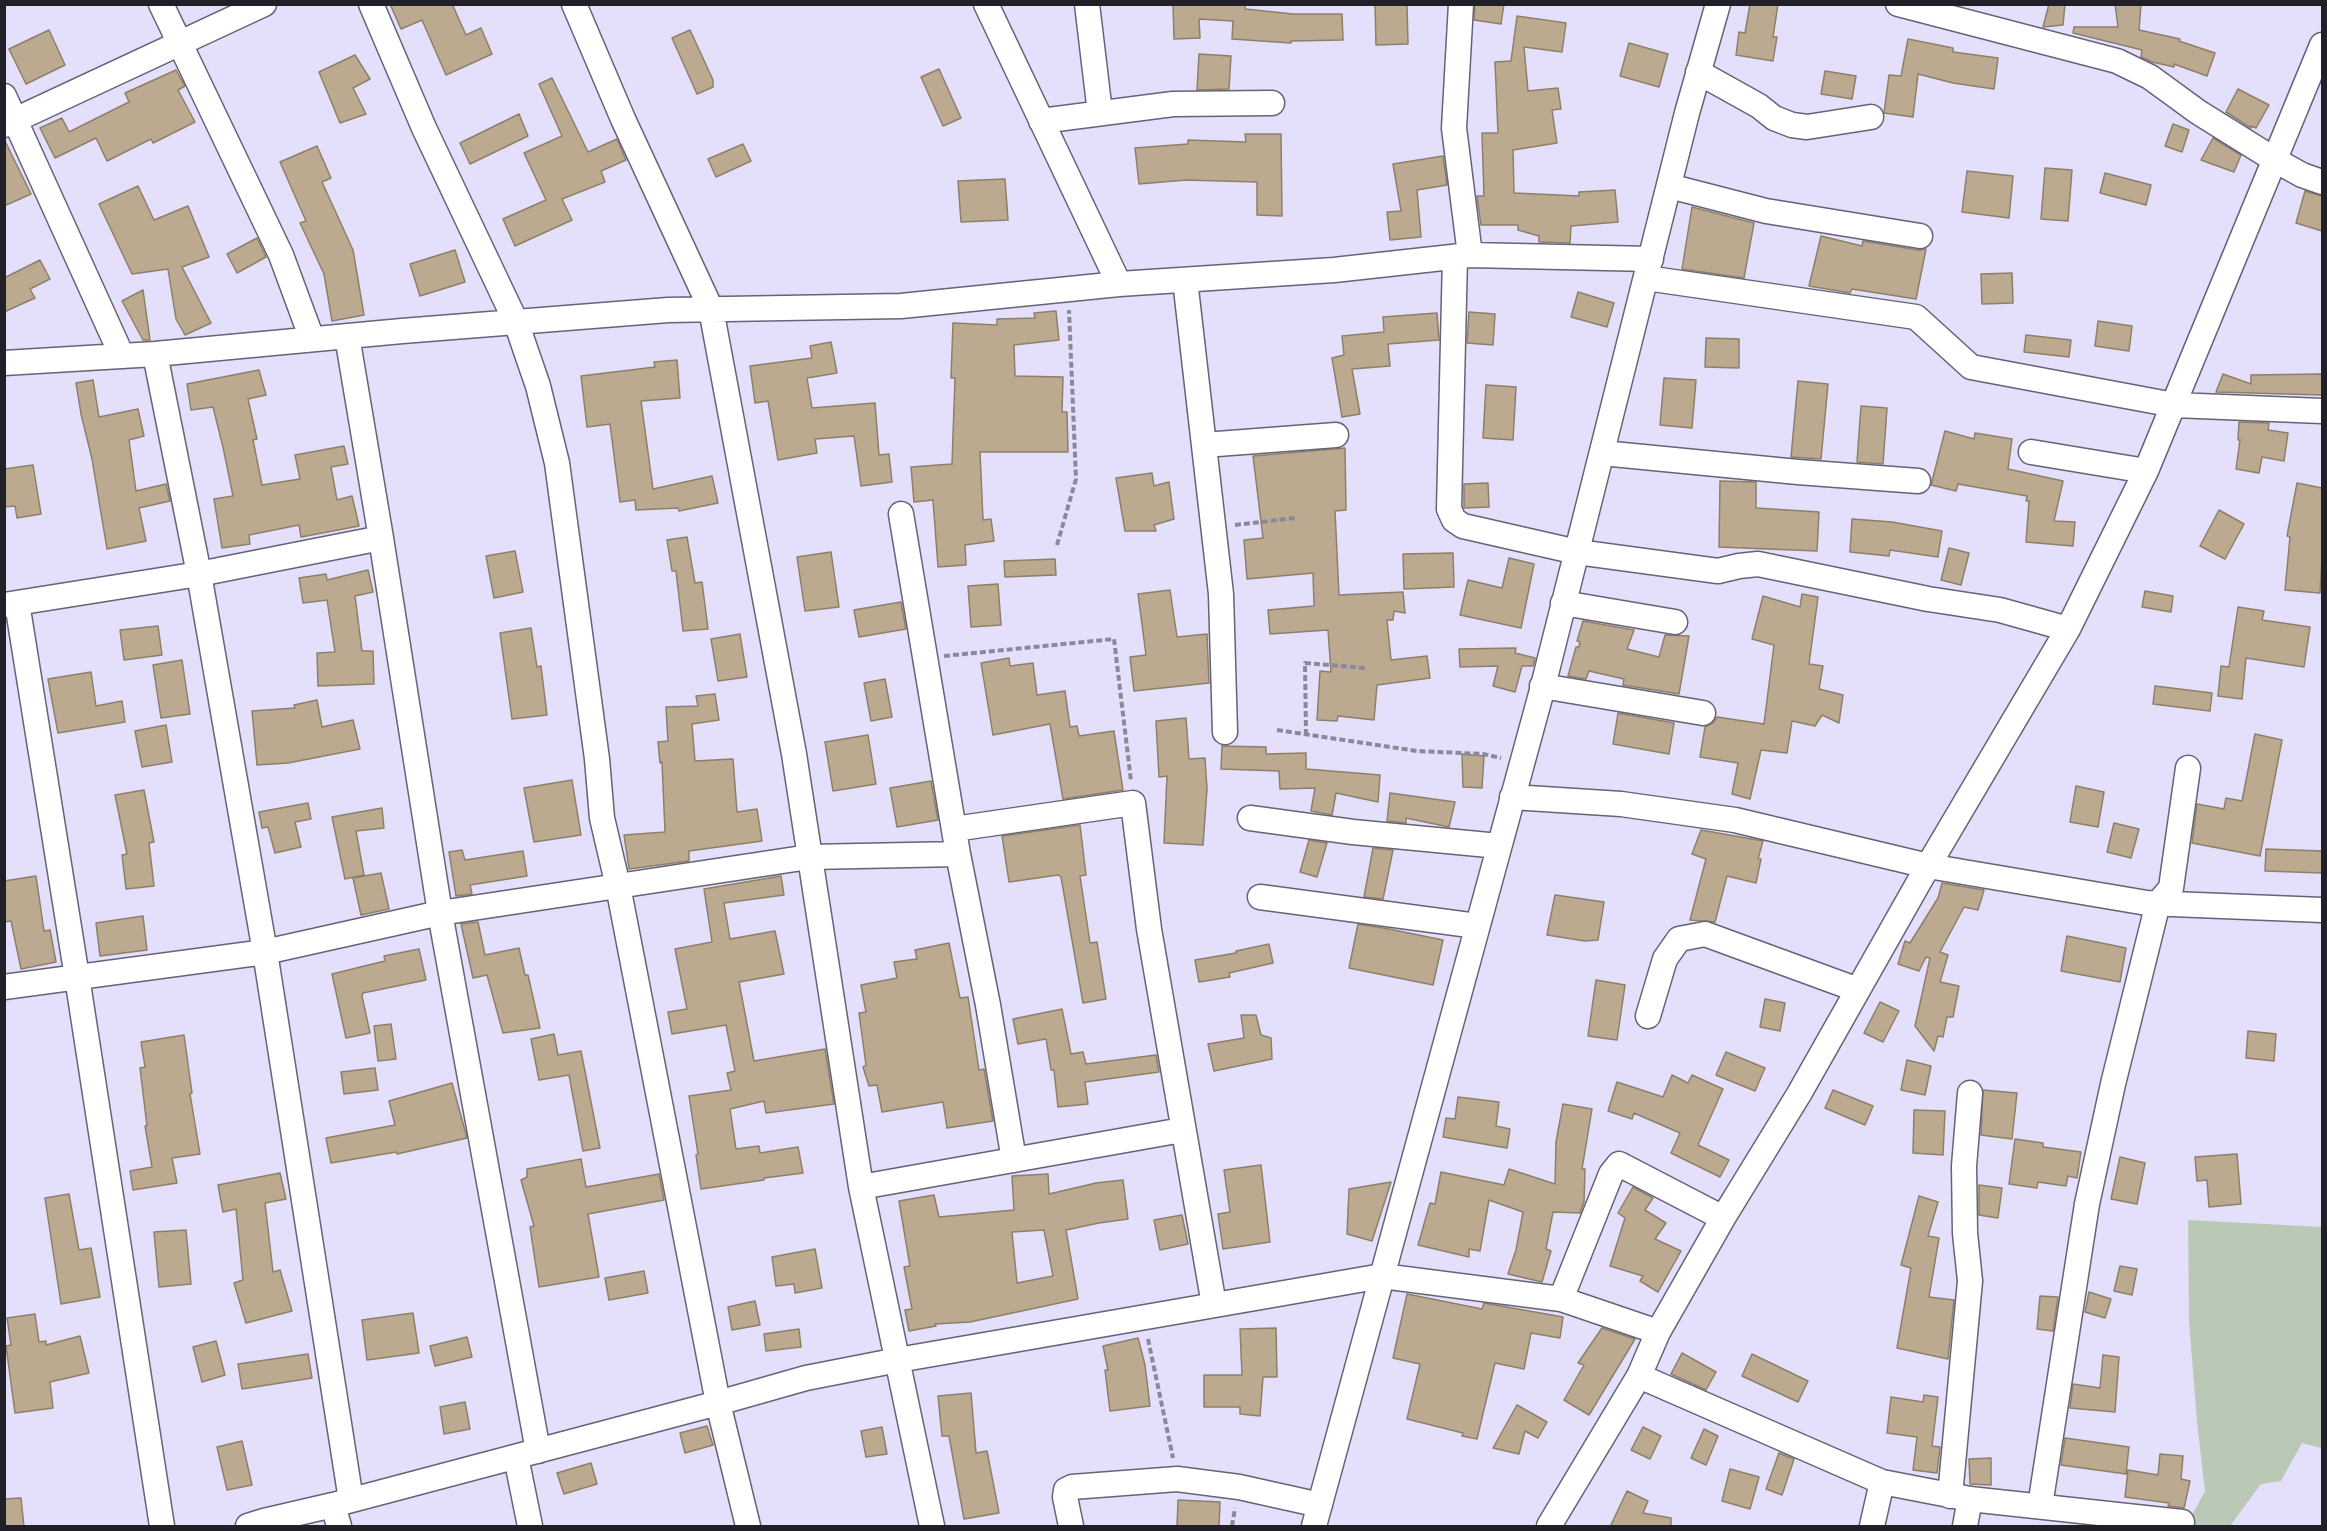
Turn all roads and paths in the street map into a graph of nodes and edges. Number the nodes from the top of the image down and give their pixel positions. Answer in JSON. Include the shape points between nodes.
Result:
{"nodes":[{"id":1,"x":161,"y":4,"type":"edge"},
{"id":2,"x":264,"y":4,"type":"edge"},
{"id":3,"x":370,"y":4,"type":"edge"},
{"id":4,"x":574,"y":4,"type":"edge"},
{"id":5,"x":986,"y":4,"type":"edge"},
{"id":6,"x":1087,"y":4,"type":"edge"},
{"id":7,"x":1461,"y":4,"type":"edge"},
{"id":8,"x":1718,"y":4,"type":"edge"},
{"id":9,"x":1898,"y":4,"type":"edge"},
{"id":10,"x":179,"y":44,"type":"junction"},
{"id":11,"x":2322,"y":45,"type":"edge"},
{"id":12,"x":1698,"y":72,"type":"junction"},
{"id":13,"x":4,"y":96,"type":"edge"},
{"id":14,"x":1272,"y":103,"type":"dead end"},
{"id":15,"x":1100,"y":112,"type":"junction"},
{"id":16,"x":1871,"y":117,"type":"dead end"},
{"id":17,"x":1041,"y":121,"type":"junction"},
{"id":18,"x":10,"y":122,"type":"edge"},
{"id":19,"x":2275,"y":160,"type":"junction"},
{"id":20,"x":2322,"y":182,"type":"edge"},
{"id":21,"x":1669,"y":186,"type":"junction"},
{"id":22,"x":1920,"y":236,"type":"dead end"},
{"id":23,"x":1462,"y":256,"type":"junction"},
{"id":24,"x":1648,"y":268,"type":"junction"},
{"id":25,"x":1185,"y":280,"type":"junction"},
{"id":26,"x":1119,"y":284,"type":"junction"},
{"id":27,"x":1068,"y":289,"type":"junction"},
{"id":28,"x":711,"y":309,"type":"junction"},
{"id":29,"x":516,"y":322,"type":"junction"},
{"id":30,"x":346,"y":336,"type":"junction"},
{"id":31,"x":312,"y":339,"type":"junction"},
{"id":32,"x":155,"y":354,"type":"junction"},
{"id":33,"x":122,"y":356,"type":"junction"},
{"id":34,"x":4,"y":363,"type":"edge"},
{"id":35,"x":2174,"y":405,"type":"junction"},
{"id":36,"x":2322,"y":411,"type":"edge"},
{"id":37,"x":1336,"y":435,"type":"dead end"},
{"id":38,"x":1204,"y":445,"type":"junction"},
{"id":39,"x":2031,"y":452,"type":"dead end"},
{"id":40,"x":1602,"y":453,"type":"junction"},
{"id":41,"x":2146,"y":471,"type":"junction"},
{"id":42,"x":1918,"y":481,"type":"dead end"},
{"id":43,"x":902,"y":514,"type":"dead end"},
{"id":44,"x":1294,"y":518,"type":"dead end"},
{"id":45,"x":1213,"y":527,"type":"junction"},
{"id":46,"x":381,"y":538,"type":"junction"},
{"id":47,"x":1057,"y":545,"type":"dead end"},
{"id":48,"x":1576,"y":552,"type":"junction"},
{"id":49,"x":199,"y":574,"type":"junction"},
{"id":50,"x":1563,"y":603,"type":"junction"},
{"id":51,"x":11,"y":604,"type":"edge"},
{"id":52,"x":1675,"y":622,"type":"dead end"},
{"id":53,"x":2068,"y":629,"type":"junction"},
{"id":54,"x":926,"y":658,"type":"junction"},
{"id":55,"x":1365,"y":668,"type":"dead end"},
{"id":56,"x":1542,"y":686,"type":"junction"},
{"id":57,"x":1703,"y":713,"type":"dead end"},
{"id":58,"x":1277,"y":730,"type":"dead end"},
{"id":59,"x":1225,"y":732,"type":"dead end"},
{"id":60,"x":1306,"y":735,"type":"junction"},
{"id":61,"x":1522,"y":762,"type":"junction"},
{"id":62,"x":2188,"y":768,"type":"dead end"},
{"id":63,"x":1512,"y":797,"type":"junction"},
{"id":64,"x":1133,"y":803,"type":"junction"},
{"id":65,"x":1250,"y":818,"type":"dead end"},
{"id":66,"x":954,"y":829,"type":"junction"},
{"id":67,"x":1499,"y":846,"type":"junction"},
{"id":68,"x":958,"y":854,"type":"junction"},
{"id":69,"x":809,"y":857,"type":"junction"},
{"id":70,"x":1928,"y":866,"type":"junction"},
{"id":71,"x":618,"y":886,"type":"junction"},
{"id":72,"x":1260,"y":897,"type":"dead end"},
{"id":73,"x":2158,"y":903,"type":"junction"},
{"id":74,"x":2322,"y":909,"type":"edge"},
{"id":75,"x":440,"y":913,"type":"junction"},
{"id":76,"x":1478,"y":926,"type":"junction"},
{"id":77,"x":265,"y":952,"type":"junction"},
{"id":78,"x":77,"y":977,"type":"junction"},
{"id":79,"x":4,"y":987,"type":"edge"},
{"id":80,"x":1858,"y":990,"type":"junction"},
{"id":81,"x":1648,"y":1016,"type":"dead end"},
{"id":82,"x":1970,"y":1093,"type":"dead end"},
{"id":83,"x":1182,"y":1130,"type":"junction"},
{"id":84,"x":1014,"y":1160,"type":"junction"},
{"id":85,"x":861,"y":1187,"type":"junction"},
{"id":86,"x":1723,"y":1218,"type":"junction"},
{"id":87,"x":1382,"y":1276,"type":"junction"},
{"id":88,"x":1561,"y":1299,"type":"junction"},
{"id":89,"x":1214,"y":1305,"type":"junction"},
{"id":90,"x":1144,"y":1317,"type":"junction"},
{"id":91,"x":1658,"y":1332,"type":"junction"},
{"id":92,"x":898,"y":1360,"type":"junction"},
{"id":93,"x":1639,"y":1376,"type":"junction"},
{"id":94,"x":718,"y":1403,"type":"junction"},
{"id":95,"x":527,"y":1454,"type":"junction"},
{"id":96,"x":1177,"y":1479,"type":"junction"},
{"id":97,"x":1882,"y":1482,"type":"junction"},
{"id":98,"x":1960,"y":1498,"type":"junction"},
{"id":99,"x":2040,"y":1506,"type":"junction"},
{"id":100,"x":341,"y":1510,"type":"edge"},
{"id":101,"x":1317,"y":1516,"type":"edge"},
{"id":102,"x":2182,"y":1522,"type":"dead end"},
{"id":103,"x":162,"y":1527,"type":"edge"},
{"id":104,"x":248,"y":1527,"type":"edge"},
{"id":105,"x":530,"y":1527,"type":"edge"},
{"id":106,"x":748,"y":1527,"type":"edge"},
{"id":107,"x":932,"y":1527,"type":"edge"},
{"id":108,"x":1071,"y":1527,"type":"edge"},
{"id":109,"x":1549,"y":1527,"type":"edge"},
{"id":110,"x":1872,"y":1527,"type":"edge"},
{"id":111,"x":1965,"y":1527,"type":"edge"}],
"edges":[{"from":1,"to":10,"type":"street"},
{"from":2,"to":10,"type":"street"},
{"from":3,"to":29,"type":"street"},
{"from":4,"to":28,"type":"street"},
{"from":5,"to":17,"type":"street"},
{"from":6,"to":15,"type":"street"},
{"from":7,"to":23,"type":"street","via":[[1454,128]]},
{"from":8,"to":12,"type":"street"},
{"from":9,"to":19,"type":"street","via":[[2117,61],[2150,77]]},
{"from":10,"to":18,"type":"street"},
{"from":10,"to":31,"type":"street","via":[[281,255]]},
{"from":11,"to":19,"type":"street"},
{"from":12,"to":16,"type":"street","via":[[1774,118],[1792,124],[1807,127]]},
{"from":12,"to":21,"type":"street"},
{"from":13,"to":18,"type":"street"},
{"from":14,"to":15,"type":"street","via":[[1173,104]]},
{"from":15,"to":17,"type":"street"},
{"from":17,"to":26,"type":"street"},
{"from":18,"to":33,"type":"street"},
{"from":19,"to":20,"type":"street"},
{"from":19,"to":35,"type":"street"},
{"from":21,"to":22,"type":"street","via":[[1766,211]]},
{"from":21,"to":24,"type":"street"},
{"from":23,"to":24,"type":"street"},
{"from":23,"to":25,"type":"street"},
{"from":23,"to":48,"type":"street","via":[[1449,509],[1454,520],[1463,526]]},
{"from":24,"to":35,"type":"street","via":[[1916,317],[1971,367]]},
{"from":24,"to":40,"type":"street"},
{"from":25,"to":26,"type":"street"},
{"from":25,"to":38,"type":"street"},
{"from":26,"to":27,"type":"street"},
{"from":27,"to":28,"type":"street","via":[[901,306]]},
{"from":27,"to":47,"type":"path","via":[[1076,479]]},
{"from":28,"to":29,"type":"street"},
{"from":28,"to":69,"type":"street","via":[[794,754]]},
{"from":29,"to":30,"type":"street"},
{"from":29,"to":71,"type":"street","via":[[538,386],[557,463],[602,818]]},
{"from":30,"to":31,"type":"street"},
{"from":30,"to":46,"type":"street"},
{"from":31,"to":32,"type":"street"},
{"from":32,"to":33,"type":"street"},
{"from":32,"to":49,"type":"street"},
{"from":33,"to":34,"type":"street"},
{"from":35,"to":36,"type":"street"},
{"from":35,"to":41,"type":"street"},
{"from":37,"to":38,"type":"street"},
{"from":38,"to":45,"type":"street"},
{"from":39,"to":41,"type":"street"},
{"from":40,"to":42,"type":"street"},
{"from":40,"to":48,"type":"street"},
{"from":41,"to":53,"type":"street"},
{"from":43,"to":54,"type":"street"},
{"from":44,"to":45,"type":"path"},
{"from":45,"to":59,"type":"street","via":[[1221,594]]},
{"from":46,"to":49,"type":"street"},
{"from":46,"to":75,"type":"street"},
{"from":48,"to":50,"type":"street"},
{"from":48,"to":53,"type":"street","via":[[1718,571],[1758,564],[2000,610]]},
{"from":49,"to":51,"type":"street"},
{"from":49,"to":77,"type":"street"},
{"from":50,"to":52,"type":"street"},
{"from":50,"to":56,"type":"street"},
{"from":51,"to":78,"type":"street"},
{"from":53,"to":70,"type":"street"},
{"from":54,"to":64,"type":"path","via":[[1114,639]]},
{"from":54,"to":66,"type":"street"},
{"from":55,"to":60,"type":"path","via":[[1305,663]]},
{"from":56,"to":57,"type":"street"},
{"from":56,"to":61,"type":"street"},
{"from":58,"to":60,"type":"path"},
{"from":60,"to":61,"type":"path","via":[[1417,751],[1483,754]]},
{"from":61,"to":63,"type":"street"},
{"from":62,"to":73,"type":"street","via":[[2171,888]]},
{"from":63,"to":67,"type":"street"},
{"from":63,"to":70,"type":"street","via":[[1621,804],[1735,820]]},
{"from":64,"to":66,"type":"street"},
{"from":64,"to":83,"type":"street"},
{"from":65,"to":67,"type":"street"},
{"from":66,"to":68,"type":"street"},
{"from":67,"to":76,"type":"street"},
{"from":68,"to":69,"type":"street"},
{"from":68,"to":84,"type":"street"},
{"from":69,"to":71,"type":"street"},
{"from":69,"to":85,"type":"street"},
{"from":70,"to":73,"type":"street"},
{"from":70,"to":80,"type":"street"},
{"from":71,"to":75,"type":"street"},
{"from":71,"to":94,"type":"street"},
{"from":72,"to":76,"type":"street"},
{"from":73,"to":74,"type":"street"},
{"from":73,"to":99,"type":"street","via":[[2087,1204]]},
{"from":75,"to":77,"type":"street"},
{"from":75,"to":95,"type":"street"},
{"from":76,"to":87,"type":"street"},
{"from":77,"to":78,"type":"street"},
{"from":77,"to":100,"type":"street"},
{"from":78,"to":79,"type":"street"},
{"from":78,"to":103,"type":"street"},
{"from":80,"to":81,"type":"street","via":[[1705,934],[1679,939],[1669,952]]},
{"from":80,"to":86,"type":"street"},
{"from":82,"to":98,"type":"street","via":[[1964,1166],[1970,1281]]},
{"from":83,"to":84,"type":"street"},
{"from":83,"to":89,"type":"street"},
{"from":84,"to":85,"type":"street"},
{"from":85,"to":92,"type":"street"},
{"from":86,"to":88,"type":"street","via":[[1619,1164],[1611,1174]]},
{"from":86,"to":91,"type":"street"},
{"from":87,"to":88,"type":"street"},
{"from":87,"to":89,"type":"street"},
{"from":87,"to":101,"type":"street"},
{"from":88,"to":91,"type":"street"},
{"from":89,"to":90,"type":"street"},
{"from":90,"to":92,"type":"street"},
{"from":90,"to":96,"type":"path"},
{"from":91,"to":93,"type":"street"},
{"from":92,"to":94,"type":"street","via":[[806,1378]]},
{"from":92,"to":107,"type":"street"},
{"from":93,"to":97,"type":"street"},
{"from":93,"to":109,"type":"street"},
{"from":94,"to":95,"type":"street"},
{"from":94,"to":106,"type":"street"},
{"from":95,"to":100,"type":"street"},
{"from":95,"to":105,"type":"street"},
{"from":96,"to":101,"type":"street","via":[[1239,1487]]},
{"from":96,"to":108,"type":"street","via":[[1072,1487],[1066,1490],[1065,1497]]},
{"from":97,"to":98,"type":"street"},
{"from":97,"to":110,"type":"street"},
{"from":98,"to":99,"type":"street"},
{"from":98,"to":111,"type":"street"},
{"from":99,"to":102,"type":"street"},
{"from":100,"to":104,"type":"street","via":[[264,1521]]}]}
